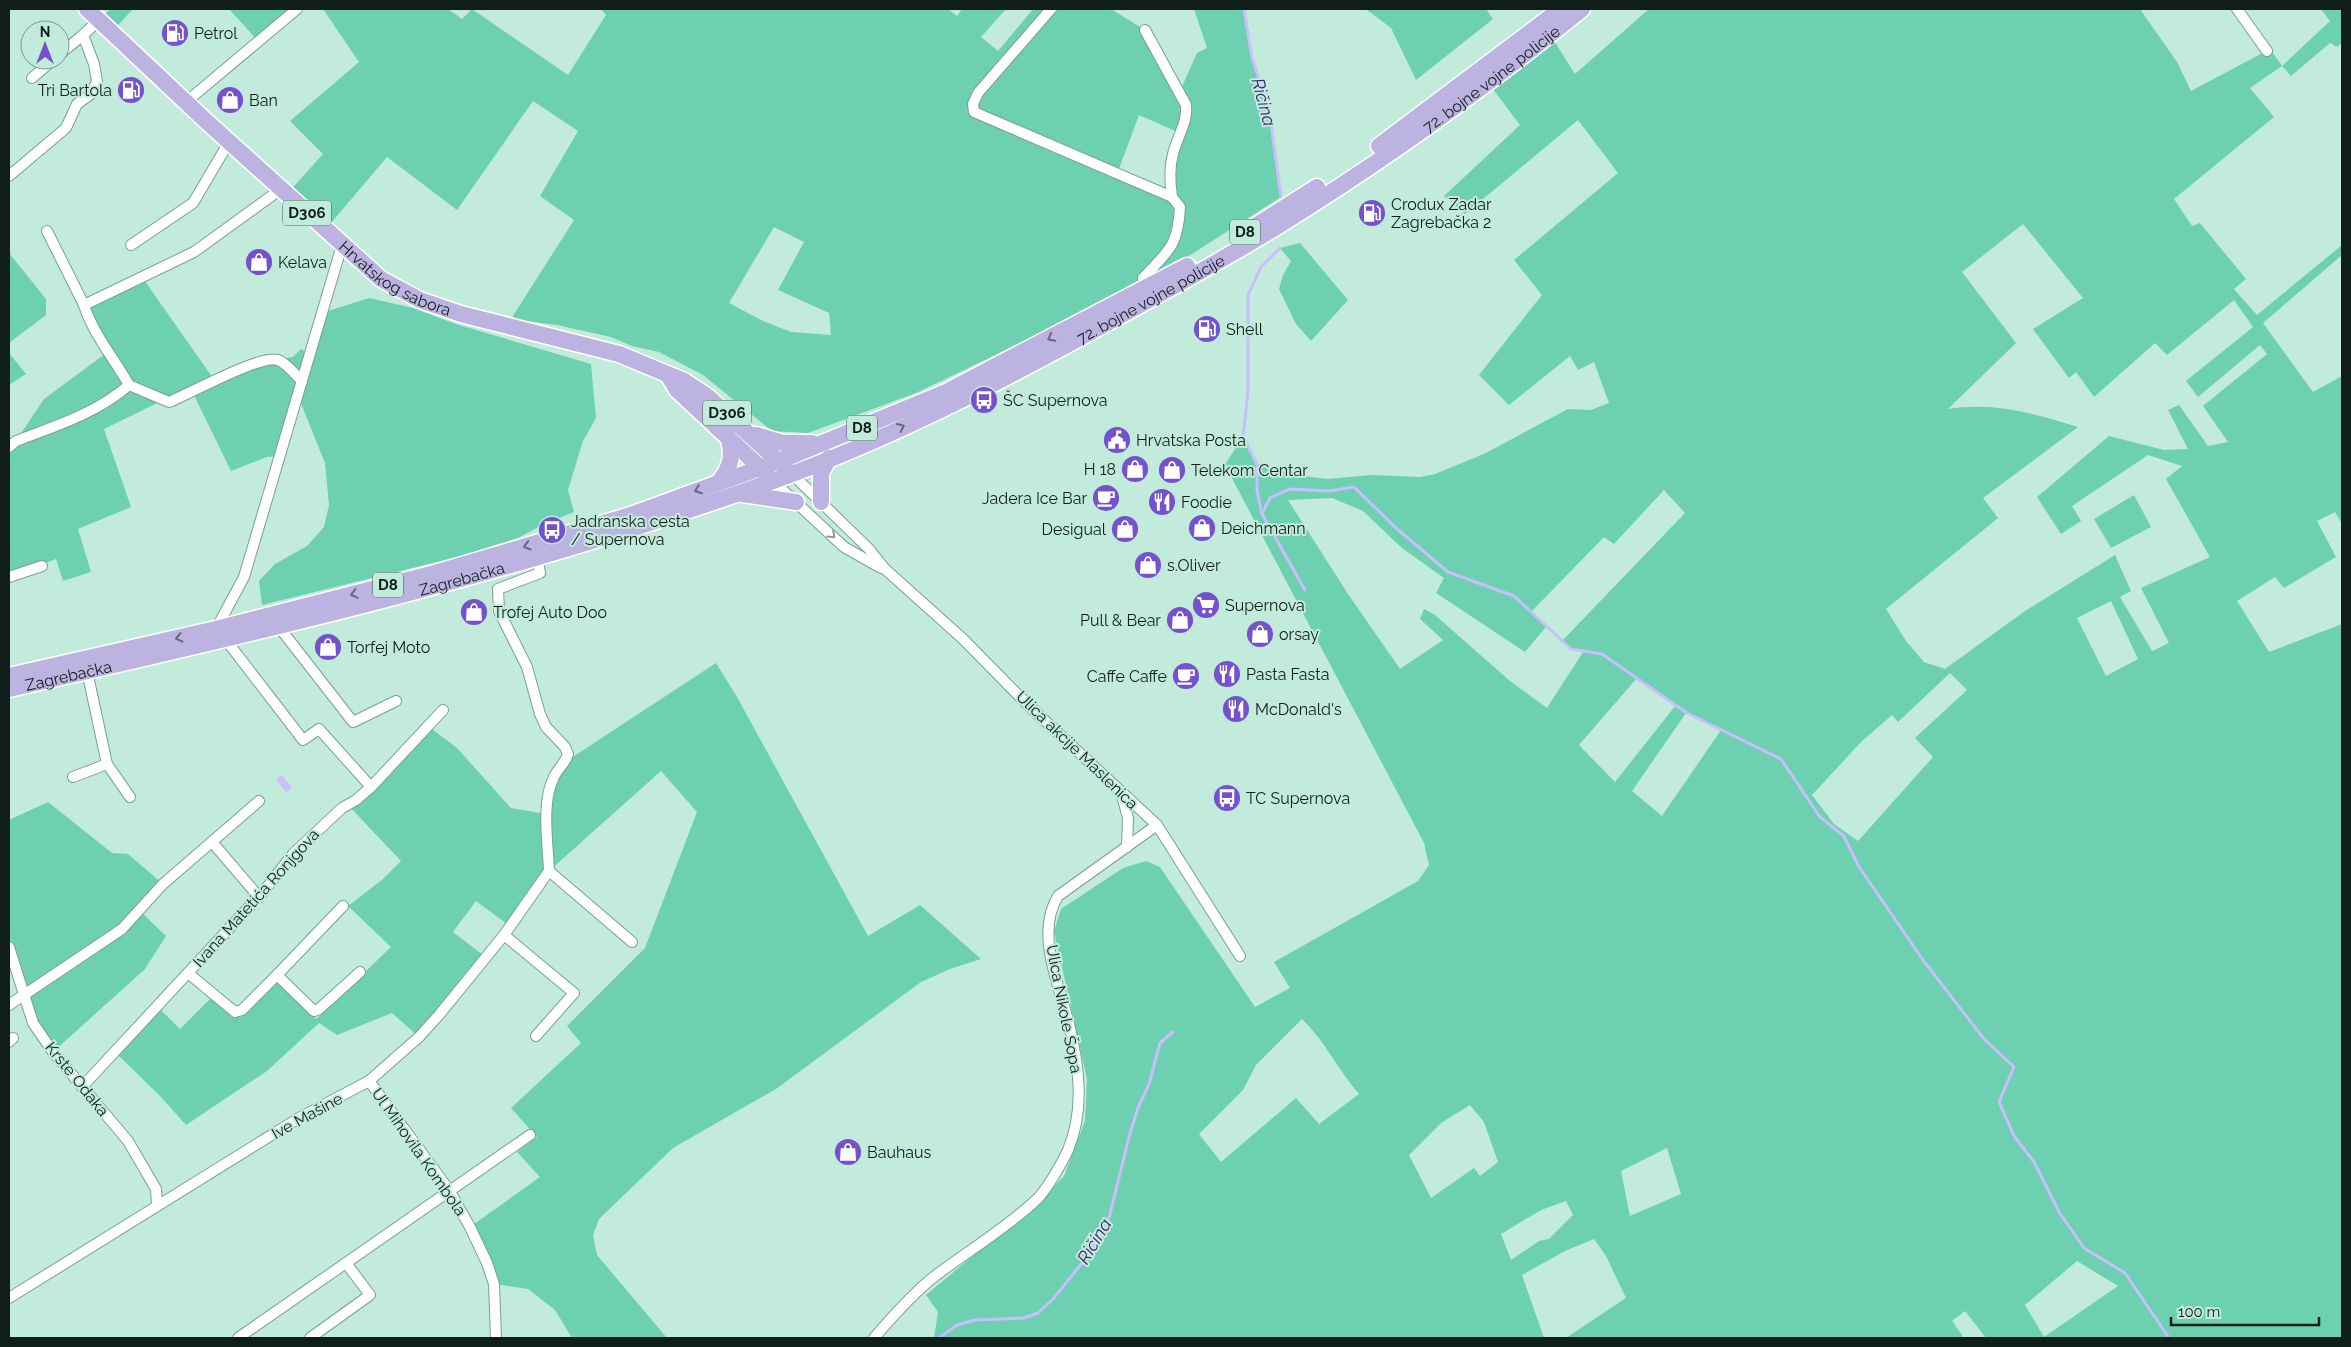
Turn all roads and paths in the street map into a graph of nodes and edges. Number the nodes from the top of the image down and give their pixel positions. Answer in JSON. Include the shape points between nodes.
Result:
{"nodes":[{"id":1,"x":87,"y":9,"type":"edge"},
{"id":2,"x":297,"y":9,"type":"edge"},
{"id":3,"x":1051,"y":9,"type":"edge"},
{"id":4,"x":1561,"y":9,"type":"edge"},
{"id":5,"x":1582,"y":9,"type":"edge"},
{"id":6,"x":2237,"y":9,"type":"edge"},
{"id":7,"x":99,"y":20,"type":"junction"},
{"id":8,"x":1145,"y":30,"type":"dead end"},
{"id":9,"x":83,"y":35,"type":"junction"},
{"id":10,"x":70,"y":46,"type":"edge"},
{"id":11,"x":2267,"y":51,"type":"dead end"},
{"id":12,"x":41,"y":70,"type":"edge"},
{"id":13,"x":32,"y":78,"type":"dead end"},
{"id":14,"x":186,"y":102,"type":"junction"},
{"id":15,"x":229,"y":142,"type":"junction"},
{"id":16,"x":9,"y":176,"type":"edge"},
{"id":17,"x":281,"y":189,"type":"junction"},
{"id":18,"x":1172,"y":197,"type":"junction"},
{"id":19,"x":47,"y":230,"type":"dead end"},
{"id":20,"x":131,"y":245,"type":"dead end"},
{"id":21,"x":342,"y":245,"type":"junction"},
{"id":22,"x":1146,"y":289,"type":"junction"},
{"id":23,"x":84,"y":305,"type":"junction"},
{"id":24,"x":668,"y":375,"type":"junction"},
{"id":25,"x":302,"y":381,"type":"junction"},
{"id":26,"x":129,"y":385,"type":"junction"},
{"id":27,"x":748,"y":431,"type":"junction"},
{"id":28,"x":726,"y":434,"type":"junction"},
{"id":29,"x":9,"y":447,"type":"edge"},
{"id":30,"x":825,"y":451,"type":"junction"},
{"id":31,"x":779,"y":461,"type":"junction"},
{"id":32,"x":761,"y":467,"type":"junction"},
{"id":33,"x":792,"y":474,"type":"junction"},
{"id":34,"x":773,"y":481,"type":"junction"},
{"id":35,"x":719,"y":482,"type":"junction"},
{"id":36,"x":737,"y":493,"type":"junction"},
{"id":37,"x":796,"y":502,"type":"junction"},
{"id":38,"x":821,"y":502,"type":"junction"},
{"id":39,"x":537,"y":556,"type":"junction"},
{"id":40,"x":42,"y":566,"type":"dead end"},
{"id":41,"x":885,"y":569,"type":"junction"},
{"id":42,"x":9,"y":577,"type":"edge"},
{"id":43,"x":279,"y":627,"type":"junction"},
{"id":44,"x":221,"y":635,"type":"junction"},
{"id":45,"x":88,"y":671,"type":"junction"},
{"id":46,"x":9,"y":676,"type":"edge"},
{"id":47,"x":9,"y":689,"type":"edge"},
{"id":48,"x":396,"y":701,"type":"dead end"},
{"id":49,"x":443,"y":710,"type":"dead end"},
{"id":50,"x":107,"y":764,"type":"junction"},
{"id":51,"x":73,"y":778,"type":"dead end"},
{"id":52,"x":371,"y":787,"type":"junction"},
{"id":53,"x":1120,"y":791,"type":"junction"},
{"id":54,"x":130,"y":797,"type":"dead end"},
{"id":55,"x":259,"y":801,"type":"dead end"},
{"id":56,"x":1157,"y":826,"type":"junction"},
{"id":57,"x":212,"y":842,"type":"junction"},
{"id":58,"x":1127,"y":847,"type":"junction"},
{"id":59,"x":550,"y":870,"type":"junction"},
{"id":60,"x":259,"y":897,"type":"junction"},
{"id":61,"x":343,"y":906,"type":"dead end"},
{"id":62,"x":504,"y":935,"type":"junction"},
{"id":63,"x":632,"y":942,"type":"dead end"},
{"id":64,"x":9,"y":946,"type":"edge"},
{"id":65,"x":1240,"y":956,"type":"dead end"},
{"id":66,"x":360,"y":972,"type":"dead end"},
{"id":67,"x":188,"y":973,"type":"junction"},
{"id":68,"x":277,"y":975,"type":"junction"},
{"id":69,"x":24,"y":994,"type":"junction"},
{"id":70,"x":9,"y":1006,"type":"edge"},
{"id":71,"x":536,"y":1036,"type":"dead end"},
{"id":72,"x":369,"y":1081,"type":"junction"},
{"id":73,"x":82,"y":1087,"type":"junction"},
{"id":74,"x":530,"y":1135,"type":"dead end"},
{"id":75,"x":449,"y":1190,"type":"junction"},
{"id":76,"x":157,"y":1205,"type":"junction"},
{"id":77,"x":346,"y":1263,"type":"junction"},
{"id":78,"x":9,"y":1298,"type":"edge"},
{"id":79,"x":238,"y":1338,"type":"edge"},
{"id":80,"x":310,"y":1338,"type":"edge"},
{"id":81,"x":496,"y":1338,"type":"edge"},
{"id":82,"x":874,"y":1338,"type":"edge"}],
"edges":[{"from":1,"to":7,"type":"main road","name":"Hrvatskog sabora","number":"D306"},
{"from":2,"to":14,"type":"street"},
{"from":3,"to":18,"type":"street","via":[[978,93],[974,112]]},
{"from":4,"to":22,"type":"main road","name":"72. bojne vojne policije","number":"D8","via":[[1355,163],[1235,239]]},
{"from":30,"to":5,"type":"main road","name":"72. bojne vojne policije","number":"D8","one_way":true,"via":[[1013,375],[1276,227],[1415,134]]},
{"from":6,"to":11,"type":"street"},
{"from":7,"to":9,"type":"street"},
{"from":7,"to":14,"type":"main road","name":"Hrvatskog sabora","number":"D306"},
{"from":8,"to":18,"type":"street","via":[[1186,105],[1187,114],[1172,155]]},
{"from":9,"to":10,"type":"street"},
{"from":9,"to":16,"type":"street","via":[[97,81],[91,94],[77,104],[66,128]]},
{"from":12,"to":13,"type":"street"},
{"from":14,"to":15,"type":"main road","name":"Hrvatskog sabora","number":"D306"},
{"from":15,"to":17,"type":"main road","name":"Hrvatskog sabora","number":"D306"},
{"from":15,"to":20,"type":"street","via":[[193,203]]},
{"from":17,"to":21,"type":"main road","name":"Hrvatskog sabora","number":"D306"},
{"from":17,"to":23,"type":"street","via":[[194,252]]},
{"from":18,"to":22,"type":"street","via":[[1180,207],[1179,229],[1171,249],[1143,278]]},
{"from":19,"to":23,"type":"street"},
{"from":21,"to":24,"type":"main road","name":"Hrvatskog sabora","number":"D306","via":[[381,279],[420,300],[491,323],[618,354]]},
{"from":21,"to":25,"type":"street"},
{"from":22,"to":30,"type":"main road","name":"72. bojne vojne policije","number":"D8","one_way":true},
{"from":23,"to":26,"type":"street","via":[[90,325]]},
{"from":24,"to":27,"type":"main road","name":"Hrvatskog sabora","number":"D306","via":[[695,388]]},
{"from":24,"to":28,"type":"main road","name":"Hrvatskog sabora","number":"D306","via":[[678,390]]},
{"from":25,"to":26,"type":"street","via":[[278,360],[269,359],[247,365],[169,402]]},
{"from":25,"to":44,"type":"street","via":[[244,577]]},
{"from":26,"to":29,"type":"street","via":[[115,397],[72,420],[16,441]]},
{"from":27,"to":30,"type":"main road","via":[[761,438]]},
{"from":27,"to":31,"type":"main road","name":"Hrvatskog sabora","number":"D306"},
{"from":28,"to":32,"type":"main road","name":"Hrvatskog sabora","number":"D306"},
{"from":28,"to":35,"type":"main road","via":[[732,453],[731,463]]},
{"from":30,"to":31,"type":"main road","name":"72. bojne vojne policije","number":"D8"},
{"from":30,"to":33,"type":"main road","name":"72. bojne vojne policije","number":"D8"},
{"from":30,"to":38,"type":"main road"},
{"from":31,"to":32,"type":"main road","name":"Zagrebačka","number":"D8"},
{"from":31,"to":33,"type":"main road","name":"Hrvatskog sabora"},
{"from":32,"to":34,"type":"main road","name":"Hrvatskog sabora"},
{"from":32,"to":35,"type":"main road","name":"Zagrebačka","number":"D8"},
{"from":33,"to":34,"type":"main road","name":"Zagrebačka","number":"D8"},
{"from":33,"to":38,"type":"street","name":"Ulica akcije Maslenica"},
{"from":34,"to":36,"type":"main road","name":"Zagrebačka","number":"D8"},
{"from":34,"to":37,"type":"street","name":"Ulica akcije Maslenica"},
{"from":35,"to":44,"type":"main road","name":"Zagrebačka","number":"D8","one_way":true,"via":[[628,516]]},
{"from":36,"to":37,"type":"main road"},
{"from":36,"to":39,"type":"main road","name":"Zagrebačka","number":"D8","via":[[638,527]]},
{"from":37,"to":41,"type":"street","name":"Ulica akcije Maslenica","one_way":true,"via":[[844,547]]},
{"from":38,"to":41,"type":"street","name":"Ulica akcije Maslenica"},
{"from":39,"to":43,"type":"main road","name":"Zagrebačka","number":"D8"},
{"from":39,"to":59,"type":"street","via":[[540,573],[498,589],[499,611],[527,667],[540,714],[546,727],[568,754],[553,778],[547,804]]},
{"from":40,"to":42,"type":"street"},
{"from":41,"to":53,"type":"street","name":"Ulica akcije Maslenica","via":[[963,639]]},
{"from":43,"to":44,"type":"main road","name":"Zagrebačka","number":"D8"},
{"from":43,"to":48,"type":"street","via":[[353,722]]},
{"from":44,"to":45,"type":"main road","name":"Zagrebačka","number":"D8"},
{"from":44,"to":46,"type":"main road","name":"Zagrebačka","number":"D8","one_way":true},
{"from":44,"to":52,"type":"street","via":[[303,740],[319,730]]},
{"from":45,"to":47,"type":"main road","name":"Zagrebačka","number":"D8"},
{"from":45,"to":50,"type":"street"},
{"from":49,"to":52,"type":"street","name":"Ivana Matetića Ronjgova"},
{"from":50,"to":51,"type":"street"},
{"from":50,"to":54,"type":"street"},
{"from":52,"to":60,"type":"street","name":"Ivana Matetića Ronjgova","via":[[293,854]]},
{"from":53,"to":56,"type":"street","name":"Ulica akcije Maslenica"},
{"from":53,"to":58,"type":"street","via":[[1128,818]]},
{"from":55,"to":57,"type":"street"},
{"from":56,"to":58,"type":"street","name":"Ulica Nikole Šopa"},
{"from":56,"to":65,"type":"street","name":"Ulica akcije Maslenica"},
{"from":57,"to":60,"type":"street"},
{"from":57,"to":69,"type":"street","via":[[163,884],[122,929]]},
{"from":58,"to":82,"type":"street","name":"Ulica Nikole Šopa","via":[[1058,896],[1048,921],[1050,952],[1069,1026],[1079,1086],[1078,1122],[1067,1152],[1037,1200],[933,1278]]},
{"from":59,"to":62,"type":"street","name":"Ive Mašine"},
{"from":59,"to":63,"type":"street"},
{"from":60,"to":67,"type":"street","name":"Ivana Matetića Ronjgova"},
{"from":61,"to":68,"type":"street"},
{"from":62,"to":71,"type":"street","via":[[574,992]]},
{"from":62,"to":72,"type":"street","name":"Ive Mašine","via":[[419,1037]]},
{"from":64,"to":69,"type":"street","name":"Krste Odaka"},
{"from":66,"to":68,"type":"street","via":[[314,1011]]},
{"from":67,"to":68,"type":"street","name":"Ivana Matetića Ronjgova","via":[[235,1012],[242,1010]]},
{"from":67,"to":73,"type":"street","name":"Ivana Matetića Ronjgova"},
{"from":69,"to":70,"type":"street"},
{"from":69,"to":73,"type":"street","name":"Krste Odaka","via":[[33,1023]]},
{"from":72,"to":75,"type":"street","name":"Ul Mihovila Kombola"},
{"from":72,"to":76,"type":"street","name":"Ive Mašine","via":[[299,1118]]},
{"from":73,"to":76,"type":"street","name":"Krste Odaka","via":[[128,1141],[156,1189]]},
{"from":74,"to":75,"type":"street"},
{"from":75,"to":77,"type":"street"},
{"from":75,"to":81,"type":"street","name":"Ul Mihovila Kombola","via":[[470,1227],[494,1284]]},
{"from":76,"to":78,"type":"street","name":"Ive Mašine"},
{"from":77,"to":79,"type":"street"},
{"from":77,"to":80,"type":"street","via":[[370,1295]]}]}
